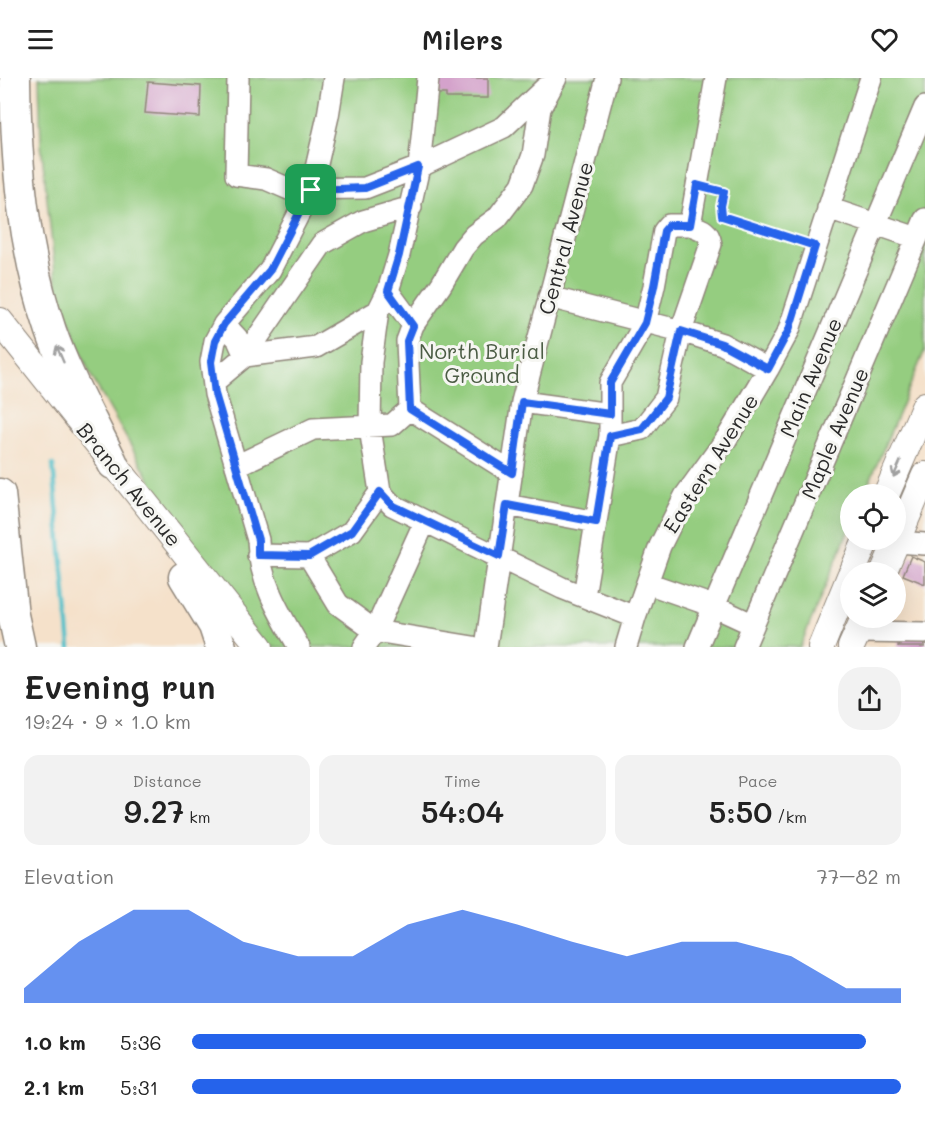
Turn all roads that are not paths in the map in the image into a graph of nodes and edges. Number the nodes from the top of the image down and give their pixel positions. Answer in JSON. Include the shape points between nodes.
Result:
{"nodes":[{"id":1,"x":15,"y":78,"type":"edge"},
{"id":2,"x":238,"y":78,"type":"edge"},
{"id":3,"x":334,"y":78,"type":"edge"},
{"id":4,"x":428,"y":78,"type":"edge"},
{"id":5,"x":556,"y":78,"type":"edge"},
{"id":6,"x":607,"y":78,"type":"edge"},
{"id":7,"x":716,"y":78,"type":"edge"},
{"id":8,"x":871,"y":78,"type":"edge"},
{"id":9,"x":925,"y":106,"type":"edge"},
{"id":10,"x":418,"y":167,"type":"junction"},
{"id":11,"x":311,"y":190,"type":"junction"},
{"id":12,"x":411,"y":207,"type":"junction"},
{"id":13,"x":828,"y":208,"type":"junction"},
{"id":14,"x":876,"y":222,"type":"junction"},
{"id":15,"x":690,"y":225,"type":"junction"},
{"id":16,"x":921,"y":228,"type":"edge"},
{"id":17,"x":388,"y":291,"type":"junction"},
{"id":18,"x":549,"y":297,"type":"junction"},
{"id":19,"x":378,"y":311,"type":"junction"},
{"id":20,"x":645,"y":323,"type":"junction"},
{"id":21,"x":224,"y":324,"type":"junction"},
{"id":22,"x":681,"y":331,"type":"junction"},
{"id":23,"x":410,"y":333,"type":"junction"},
{"id":24,"x":4,"y":340,"type":"edge"},
{"id":25,"x":245,"y":356,"type":"junction"},
{"id":26,"x":371,"y":362,"type":"junction"},
{"id":27,"x":768,"y":369,"type":"junction"},
{"id":28,"x":214,"y":382,"type":"junction"},
{"id":29,"x":522,"y":402,"type":"junction"},
{"id":30,"x":925,"y":405,"type":"edge"},
{"id":31,"x":410,"y":409,"type":"junction"},
{"id":32,"x":610,"y":414,"type":"junction"},
{"id":33,"x":370,"y":428,"type":"junction"},
{"id":34,"x":610,"y":436,"type":"junction"},
{"id":35,"x":113,"y":464,"type":"junction"},
{"id":36,"x":236,"y":466,"type":"junction"},
{"id":37,"x":512,"y":473,"type":"junction"},
{"id":38,"x":925,"y":475,"type":"edge"},
{"id":39,"x":891,"y":484,"type":"edge"},
{"id":40,"x":380,"y":492,"type":"junction"},
{"id":41,"x":0,"y":494,"type":"edge"},
{"id":42,"x":507,"y":505,"type":"junction"},
{"id":43,"x":906,"y":520,"type":"edge"},
{"id":44,"x":425,"y":521,"type":"junction"},
{"id":45,"x":596,"y":522,"type":"junction"},
{"id":46,"x":906,"y":543,"type":"edge"},
{"id":47,"x":925,"y":544,"type":"edge"},
{"id":48,"x":258,"y":555,"type":"junction"},
{"id":49,"x":309,"y":556,"type":"junction"},
{"id":50,"x":499,"y":556,"type":"junction"},
{"id":51,"x":184,"y":577,"type":"junction"},
{"id":52,"x":647,"y":583,"type":"junction"},
{"id":53,"x":584,"y":596,"type":"junction"},
{"id":54,"x":840,"y":602,"type":"edge"},
{"id":55,"x":713,"y":606,"type":"junction"},
{"id":56,"x":635,"y":617,"type":"junction"},
{"id":57,"x":752,"y":624,"type":"junction"},
{"id":58,"x":858,"y":632,"type":"edge"},
{"id":59,"x":925,"y":633,"type":"edge"},
{"id":60,"x":370,"y":639,"type":"edge"},
{"id":61,"x":20,"y":647,"type":"edge"},
{"id":62,"x":221,"y":647,"type":"edge"},
{"id":63,"x":238,"y":647,"type":"edge"},
{"id":64,"x":260,"y":647,"type":"edge"},
{"id":65,"x":299,"y":647,"type":"edge"},
{"id":66,"x":473,"y":647,"type":"edge"},
{"id":67,"x":486,"y":647,"type":"edge"},
{"id":68,"x":626,"y":647,"type":"edge"},
{"id":69,"x":697,"y":647,"type":"edge"},
{"id":70,"x":744,"y":647,"type":"edge"},
{"id":71,"x":822,"y":647,"type":"edge"}],
"edges":[{"from":35,"to":1,"type":"highway","one_way":true,"via":[[60,355],[37,287],[20,187]]},
{"from":2,"to":11,"type":"street","via":[[236,175],[267,180],[289,189]]},
{"from":3,"to":11,"type":"street"},
{"from":4,"to":10,"type":"street"},
{"from":5,"to":10,"type":"street","via":[[504,128]]},
{"from":5,"to":23,"type":"street","via":[[540,108],[533,155],[522,185],[497,218],[463,248]]},
{"from":6,"to":18,"type":"street","name":"Central Avenue"},
{"from":7,"to":15,"type":"street"},
{"from":8,"to":13,"type":"street","name":"Eastern Avenue"},
{"from":9,"to":14,"type":"street","name":"Main Avenue"},
{"from":10,"to":11,"type":"street","via":[[365,188]]},
{"from":10,"to":12,"type":"street"},
{"from":11,"to":21,"type":"street","via":[[270,270]]},
{"from":12,"to":17,"type":"street"},
{"from":12,"to":25,"type":"street","via":[[363,221],[322,244]]},
{"from":13,"to":14,"type":"street"},
{"from":13,"to":27,"type":"street","name":"Eastern Avenue","via":[[789,330]]},
{"from":14,"to":16,"type":"street"},
{"from":14,"to":55,"type":"street","name":"Main Avenue"},
{"from":15,"to":20,"type":"street","via":[[669,225],[664,231]]},
{"from":15,"to":22,"type":"street","via":[[709,235],[711,244]]},
{"from":16,"to":57,"type":"street","name":"Maple Avenue"},
{"from":17,"to":19,"type":"street"},
{"from":17,"to":23,"type":"street"},
{"from":18,"to":20,"type":"street"},
{"from":18,"to":29,"type":"street","name":"Central Avenue"},
{"from":19,"to":25,"type":"street","via":[[316,347]]},
{"from":19,"to":26,"type":"street"},
{"from":20,"to":22,"type":"street"},
{"from":20,"to":32,"type":"street","via":[[610,383]]},
{"from":21,"to":25,"type":"street","via":[[237,338]]},
{"from":21,"to":28,"type":"street","via":[[215,341],[211,362]]},
{"from":22,"to":27,"type":"street","via":[[722,344]]},
{"from":22,"to":34,"type":"street","via":[[666,398],[642,429]]},
{"from":23,"to":26,"type":"street"},
{"from":23,"to":31,"type":"street"},
{"from":24,"to":35,"type":"main road","name":"Branch Avenue"},
{"from":24,"to":51,"type":"main road","name":"Branch Avenue"},
{"from":25,"to":28,"type":"street"},
{"from":26,"to":33,"type":"street"},
{"from":27,"to":52,"type":"street","name":"Eastern Avenue","via":[[727,438],[685,496]]},
{"from":28,"to":36,"type":"street"},
{"from":29,"to":32,"type":"street"},
{"from":29,"to":37,"type":"street","name":"Central Avenue"},
{"from":30,"to":39,"type":"main road","one_way":true},
{"from":31,"to":33,"type":"street","via":[[392,425]]},
{"from":31,"to":37,"type":"street"},
{"from":32,"to":34,"type":"street"},
{"from":33,"to":36,"type":"street","via":[[313,429]]},
{"from":33,"to":40,"type":"street"},
{"from":34,"to":45,"type":"street"},
{"from":35,"to":64,"type":"main road","name":"Branch Avenue"},
{"from":36,"to":48,"type":"street","via":[[258,540]]},
{"from":37,"to":42,"type":"street","name":"Central Avenue"},
{"from":38,"to":43,"type":"main road"},
{"from":40,"to":44,"type":"street","via":[[392,505]]},
{"from":40,"to":49,"type":"street","via":[[352,531]]},
{"from":41,"to":61,"type":"highway"},
{"from":42,"to":45,"type":"street"},
{"from":42,"to":50,"type":"street","name":"Central Avenue"},
{"from":44,"to":50,"type":"street"},
{"from":44,"to":60,"type":"street"},
{"from":45,"to":53,"type":"street"},
{"from":46,"to":47,"type":"street"},
{"from":48,"to":49,"type":"street"},
{"from":48,"to":65,"type":"street","via":[[268,593]]},
{"from":49,"to":60,"type":"street","via":[[338,604]]},
{"from":50,"to":53,"type":"street"},
{"from":50,"to":67,"type":"street","name":"Central Avenue"},
{"from":51,"to":62,"type":"highway"},
{"from":51,"to":63,"type":"main road","name":"Branch Avenue"},
{"from":52,"to":55,"type":"street"},
{"from":52,"to":56,"type":"street","name":"Eastern Avenue"},
{"from":53,"to":56,"type":"street"},
{"from":54,"to":71,"type":"main road"},
{"from":55,"to":57,"type":"street"},
{"from":55,"to":69,"type":"street","name":"Main Avenue"},
{"from":56,"to":68,"type":"street","name":"Eastern Avenue"},
{"from":57,"to":70,"type":"street","name":"Maple Avenue"},
{"from":58,"to":59,"type":"street"},
{"from":60,"to":66,"type":"street"}]}
